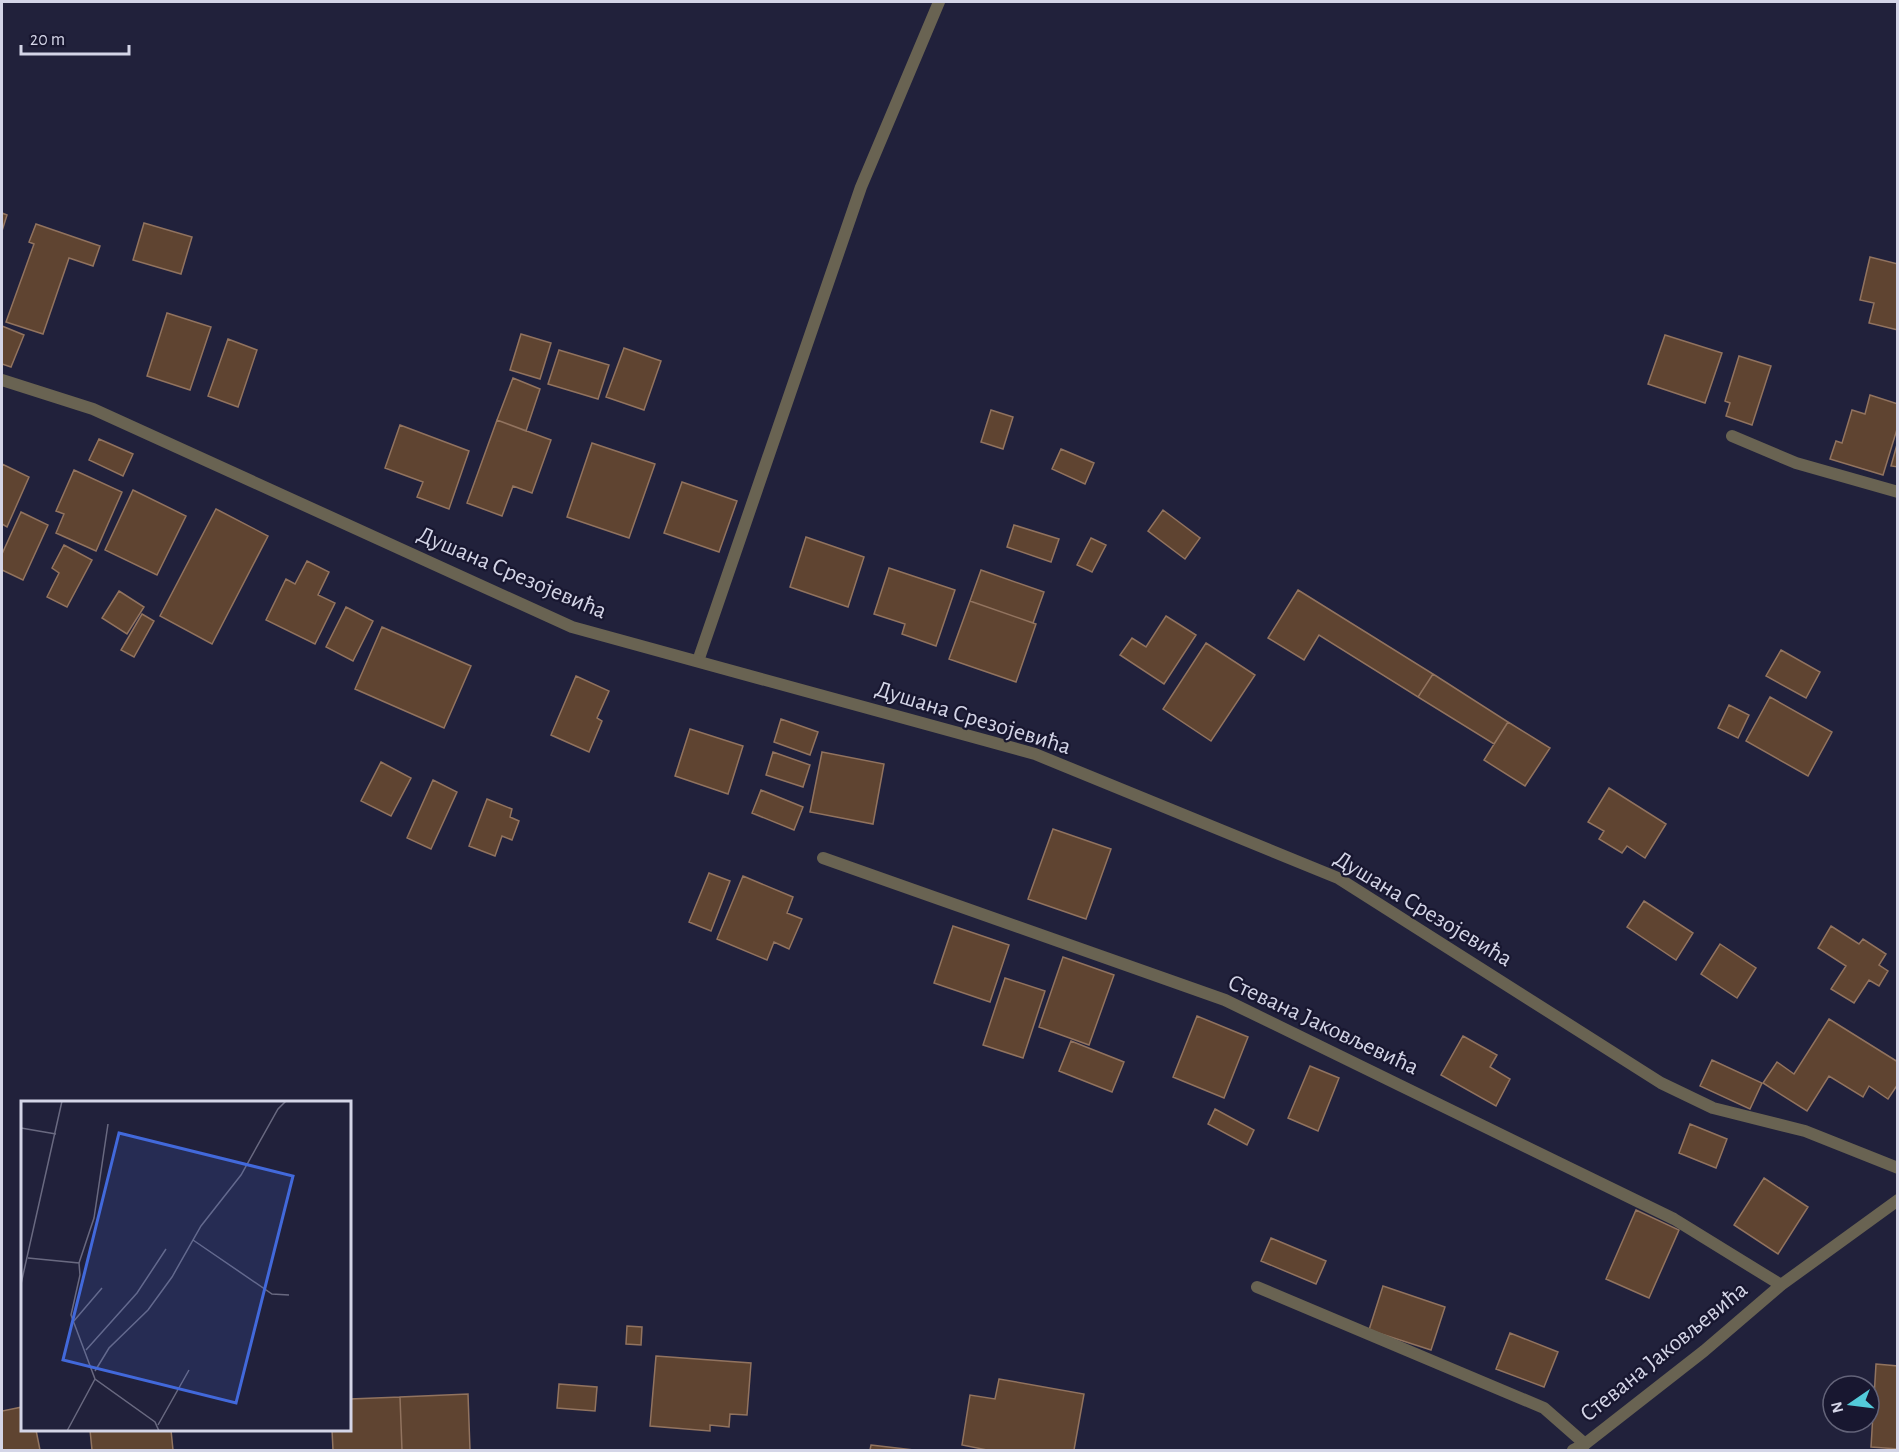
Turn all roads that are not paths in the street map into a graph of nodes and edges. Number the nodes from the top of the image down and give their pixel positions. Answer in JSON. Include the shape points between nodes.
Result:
{"nodes":[{"id":1,"x":939,"y":2,"type":"edge"},
{"id":2,"x":2,"y":380,"type":"edge"},
{"id":3,"x":1732,"y":436,"type":"dead end"},
{"id":4,"x":1898,"y":492,"type":"edge"},
{"id":5,"x":698,"y":661,"type":"junction"},
{"id":6,"x":823,"y":858,"type":"dead end"},
{"id":7,"x":1898,"y":1168,"type":"edge"},
{"id":8,"x":1898,"y":1200,"type":"edge"},
{"id":9,"x":1780,"y":1285,"type":"junction"},
{"id":10,"x":1257,"y":1287,"type":"dead end"},
{"id":11,"x":1585,"y":1444,"type":"junction"},
{"id":12,"x":1573,"y":1450,"type":"edge"}],
"edges":[{"from":1,"to":5,"type":"street","via":[[861,187]]},
{"from":2,"to":5,"type":"street","name":"Душана Срезојевића","via":[[93,410],[572,627]]},
{"from":3,"to":4,"type":"street","via":[[1796,464]]},
{"from":5,"to":7,"type":"street","name":"Душана Срезојевића","via":[[1035,754],[1338,878],[1661,1083],[1713,1108],[1805,1131]]},
{"from":6,"to":9,"type":"street","name":"Стевана Јаковљевића","via":[[1225,1000],[1674,1219]]},
{"from":8,"to":9,"type":"street","name":"Стевана Јаковљевића"},
{"from":9,"to":11,"type":"street","name":"Стевана Јаковљевића","via":[[1704,1351]]},
{"from":10,"to":11,"type":"street","via":[[1544,1408]]},
{"from":11,"to":12,"type":"street","name":"Стевана Јаковљевића"}]}
